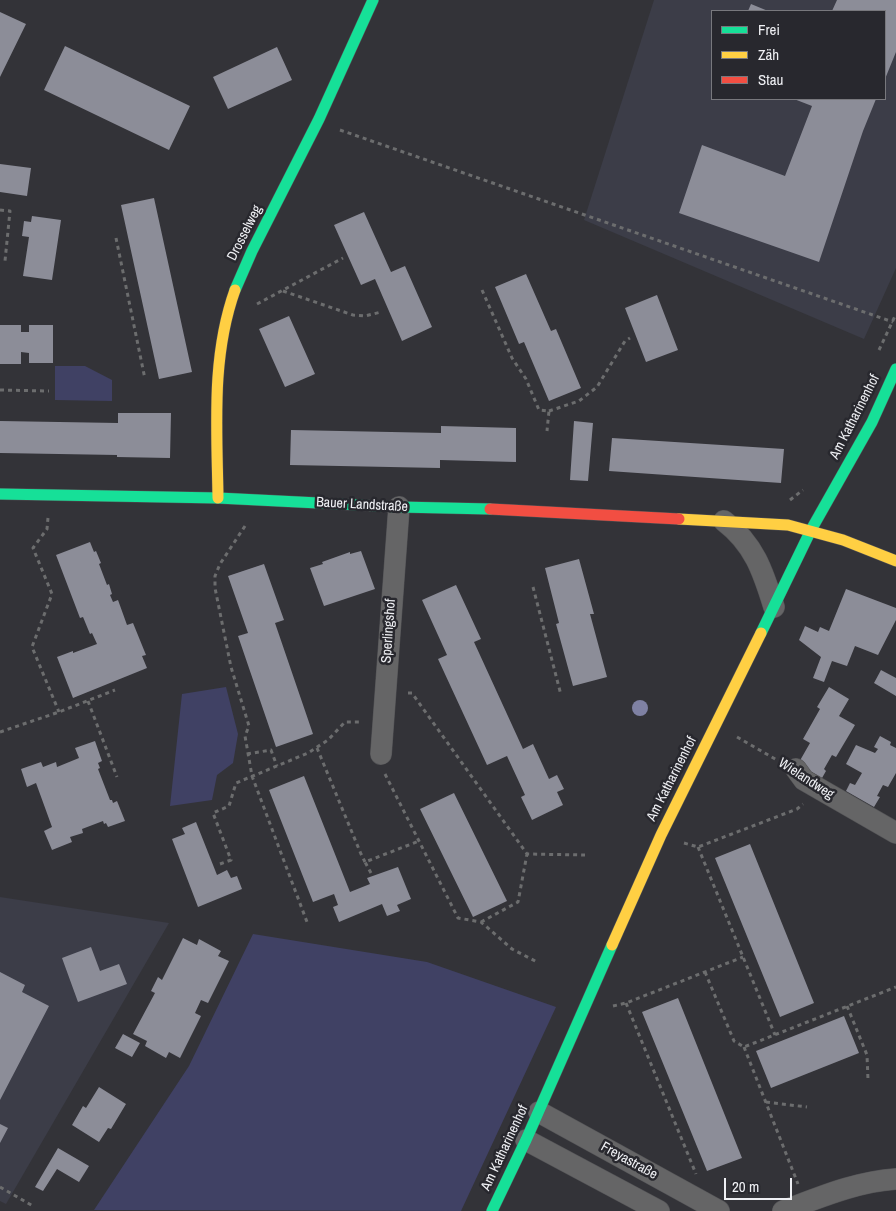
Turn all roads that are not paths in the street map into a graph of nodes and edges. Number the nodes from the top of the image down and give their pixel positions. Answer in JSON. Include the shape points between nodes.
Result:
{"nodes":[{"id":1,"x":373,"y":0,"type":"edge"},
{"id":2,"x":896,"y":369,"type":"edge"},
{"id":3,"x":0,"y":494,"type":"edge"},
{"id":4,"x":218,"y":498,"type":"junction"},
{"id":5,"x":399,"y":507,"type":"junction"},
{"id":6,"x":724,"y":521,"type":"junction"},
{"id":7,"x":810,"y":530,"type":"junction"},
{"id":8,"x":896,"y":561,"type":"edge"},
{"id":9,"x":774,"y":607,"type":"junction"},
{"id":10,"x":381,"y":754,"type":"road end"},
{"id":11,"x":796,"y":769,"type":"road end"},
{"id":12,"x":896,"y":833,"type":"edge"},
{"id":13,"x":539,"y":1112,"type":"junction"},
{"id":14,"x":526,"y":1140,"type":"junction"},
{"id":15,"x":896,"y":1179,"type":"edge"},
{"id":16,"x":492,"y":1211,"type":"edge"},
{"id":17,"x":659,"y":1211,"type":"edge"},
{"id":18,"x":719,"y":1211,"type":"edge"},
{"id":19,"x":783,"y":1211,"type":"edge"}],
"edges":[{"from":1,"to":4,"type":"street","name":"Drosselweg","via":[[318,122],[246,262],[228,310],[217,388]]},
{"from":2,"to":7,"type":"street","name":"Am Katharinenhof","via":[[872,422]]},
{"from":3,"to":4,"type":"street","name":"Bauer Landstraße"},
{"from":4,"to":5,"type":"street","name":"Bauer Landstraße"},
{"from":5,"to":6,"type":"street","name":"Bauer Landstraße","via":[[533,510]]},
{"from":5,"to":10,"type":"street","name":"Sperlingshof"},
{"from":6,"to":7,"type":"street","name":"Bauer Landstraße","via":[[788,525]]},
{"from":6,"to":9,"type":"street","via":[[753,551]]},
{"from":7,"to":8,"type":"street","name":"Bauer Landstraße"},
{"from":7,"to":9,"type":"street","name":"Am Katharinenhof"},
{"from":9,"to":13,"type":"street","name":"Am Katharinenhof","via":[[661,835]]},
{"from":11,"to":12,"type":"street","name":"Wielandweg","via":[[804,780]]},
{"from":13,"to":14,"type":"street","name":"Am Katharinenhof"},
{"from":13,"to":18,"type":"street","name":"Freyastraße"},
{"from":14,"to":16,"type":"street","name":"Am Katharinenhof"},
{"from":14,"to":17,"type":"street"},
{"from":15,"to":19,"type":"street","via":[[871,1181],[835,1191]]}]}
